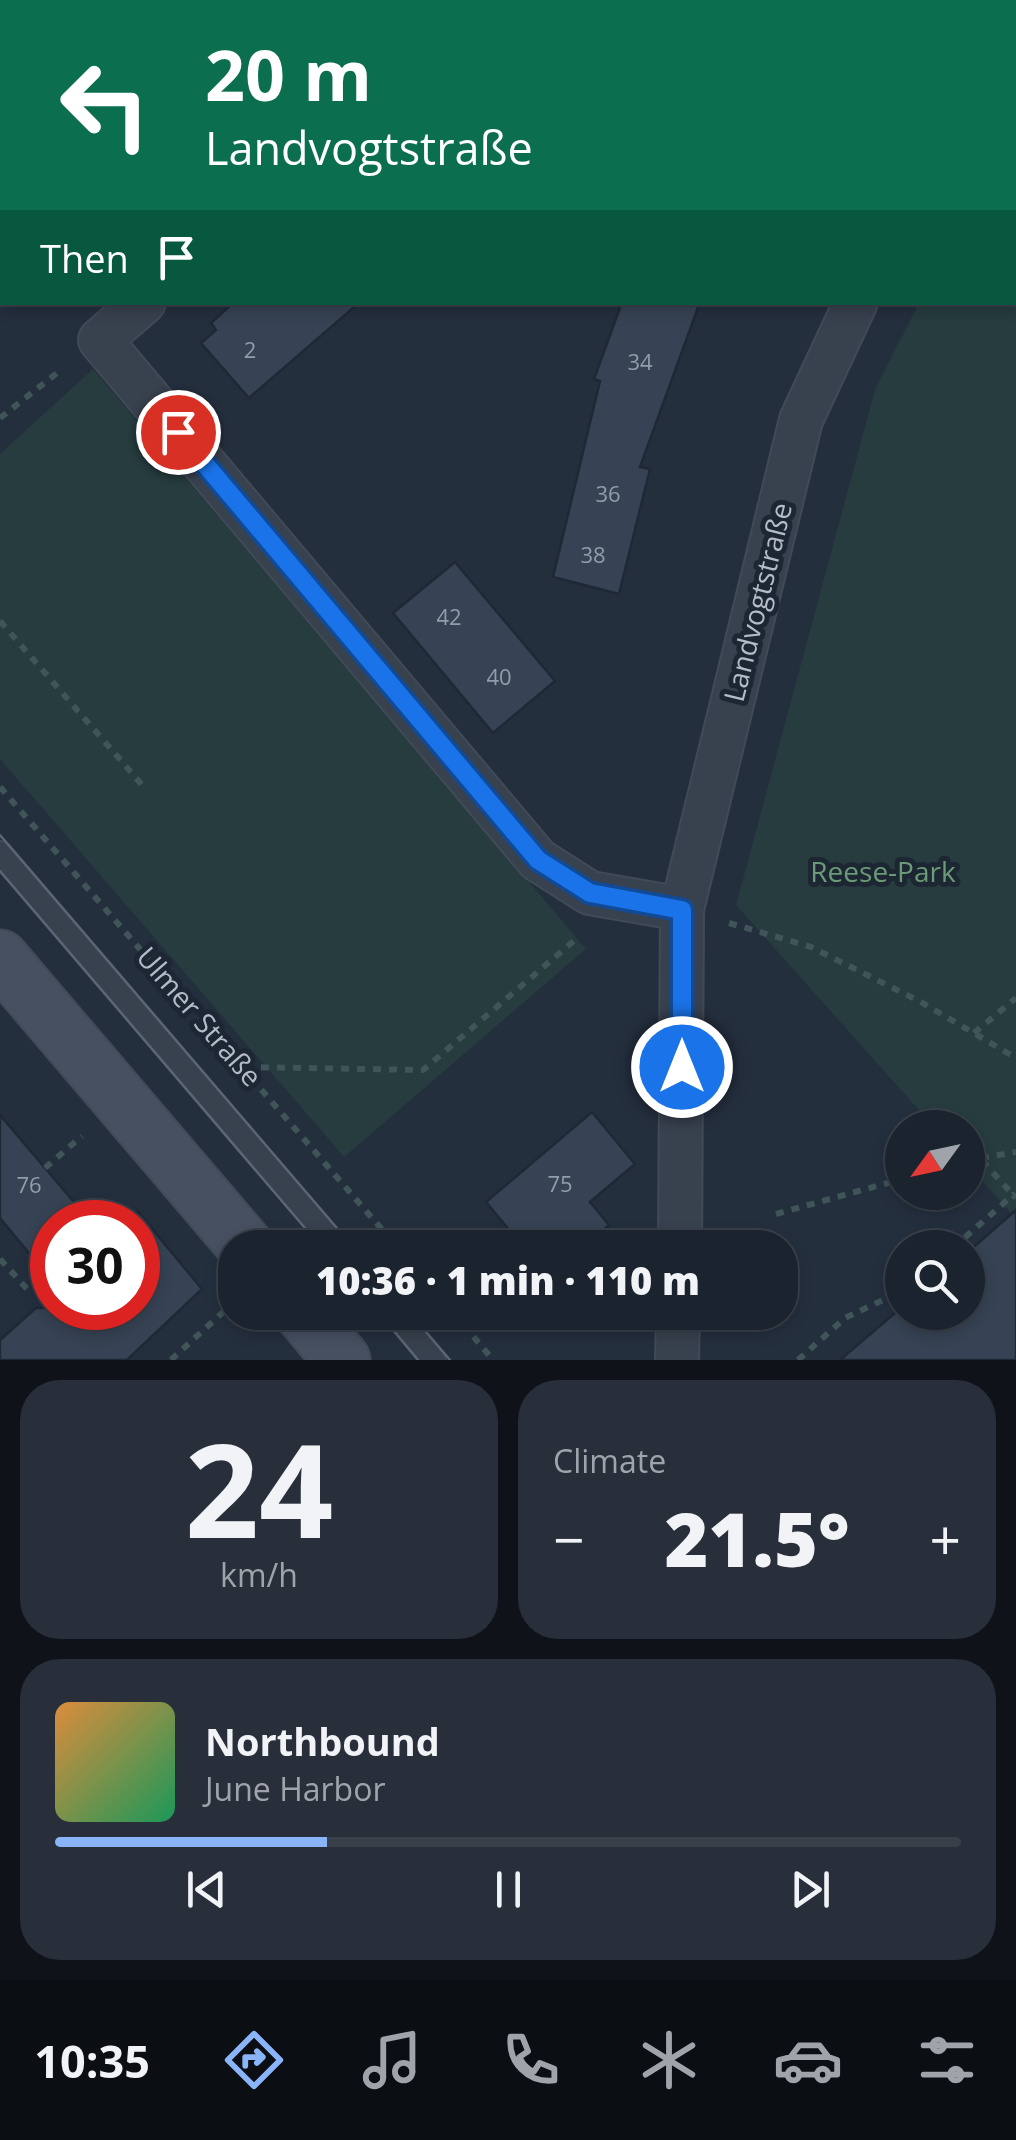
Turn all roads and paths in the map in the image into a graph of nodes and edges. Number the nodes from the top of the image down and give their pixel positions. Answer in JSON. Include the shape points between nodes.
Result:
{"nodes":[{"id":1,"x":141,"y":305,"type":"edge"},
{"id":2,"x":855,"y":305,"type":"edge"},
{"id":3,"x":100,"y":340,"type":"junction"},
{"id":4,"x":0,"y":418,"type":"edge"},
{"id":5,"x":0,"y":621,"type":"edge"},
{"id":6,"x":143,"y":786,"type":"dead end"},
{"id":7,"x":0,"y":787,"type":"edge"},
{"id":8,"x":0,"y":853,"type":"edge"},
{"id":9,"x":590,"y":893,"type":"junction"},
{"id":10,"x":682,"y":910,"type":"junction"},
{"id":11,"x":0,"y":958,"type":"edge"},
{"id":12,"x":1016,"y":998,"type":"edge"},
{"id":13,"x":974,"y":1033,"type":"junction"},
{"id":14,"x":1016,"y":1058,"type":"edge"},
{"id":15,"x":245,"y":1067,"type":"junction"},
{"id":16,"x":90,"y":1129,"type":"dead end"},
{"id":17,"x":1016,"y":1152,"type":"edge"},
{"id":18,"x":985,"y":1157,"type":"edge"},
{"id":19,"x":985,"y":1164,"type":"edge"},
{"id":20,"x":45,"y":1168,"type":"dead end"},
{"id":21,"x":885,"y":1185,"type":"edge"},
{"id":22,"x":1015,"y":1197,"type":"edge"},
{"id":23,"x":776,"y":1214,"type":"dead end"},
{"id":24,"x":232,"y":1230,"type":"edge"},
{"id":25,"x":323,"y":1230,"type":"edge"},
{"id":26,"x":383,"y":1230,"type":"edge"},
{"id":27,"x":680,"y":1230,"type":"edge"},
{"id":28,"x":975,"y":1230,"type":"edge"},
{"id":29,"x":0,"y":1259,"type":"edge"},
{"id":30,"x":28,"y":1290,"type":"dead end"},
{"id":31,"x":885,"y":1299,"type":"edge"},
{"id":32,"x":218,"y":1317,"type":"edge"},
{"id":33,"x":317,"y":1330,"type":"edge"},
{"id":34,"x":409,"y":1330,"type":"edge"},
{"id":35,"x":468,"y":1330,"type":"edge"},
{"id":36,"x":678,"y":1330,"type":"edge"},
{"id":37,"x":172,"y":1360,"type":"edge"},
{"id":38,"x":342,"y":1360,"type":"edge"},
{"id":39,"x":434,"y":1360,"type":"edge"},
{"id":40,"x":493,"y":1360,"type":"edge"},
{"id":41,"x":677,"y":1360,"type":"edge"},
{"id":42,"x":798,"y":1360,"type":"edge"}],
"edges":[{"from":1,"to":3,"type":"street"},
{"from":2,"to":10,"type":"street","name":"Landvogtstraße","via":[[801,420]]},
{"from":3,"to":4,"type":"path"},
{"from":3,"to":9,"type":"street","via":[[538,860]]},
{"from":5,"to":6,"type":"path"},
{"from":7,"to":15,"type":"path","name":"Ulmer Straße"},
{"from":8,"to":25,"type":"lane"},
{"from":9,"to":10,"type":"street"},
{"from":9,"to":15,"type":"path","via":[[582,934],[423,1070]]},
{"from":10,"to":13,"type":"path","via":[[811,947]]},
{"from":10,"to":27,"type":"street","name":"Landvogtstraße"},
{"from":11,"to":24,"type":"street"},
{"from":12,"to":13,"type":"path"},
{"from":13,"to":14,"type":"path"},
{"from":15,"to":26,"type":"path","name":"Ulmer Straße"},
{"from":16,"to":20,"type":"path"},
{"from":17,"to":18,"type":"path"},
{"from":19,"to":22,"type":"path"},
{"from":21,"to":23,"type":"path"},
{"from":22,"to":28,"type":"path"},
{"from":29,"to":30,"type":"path"},
{"from":31,"to":42,"type":"path","via":[[845,1318]]},
{"from":32,"to":37,"type":"path"},
{"from":33,"to":38,"type":"street"},
{"from":34,"to":39,"type":"lane"},
{"from":35,"to":40,"type":"path"},
{"from":36,"to":41,"type":"street"}]}
